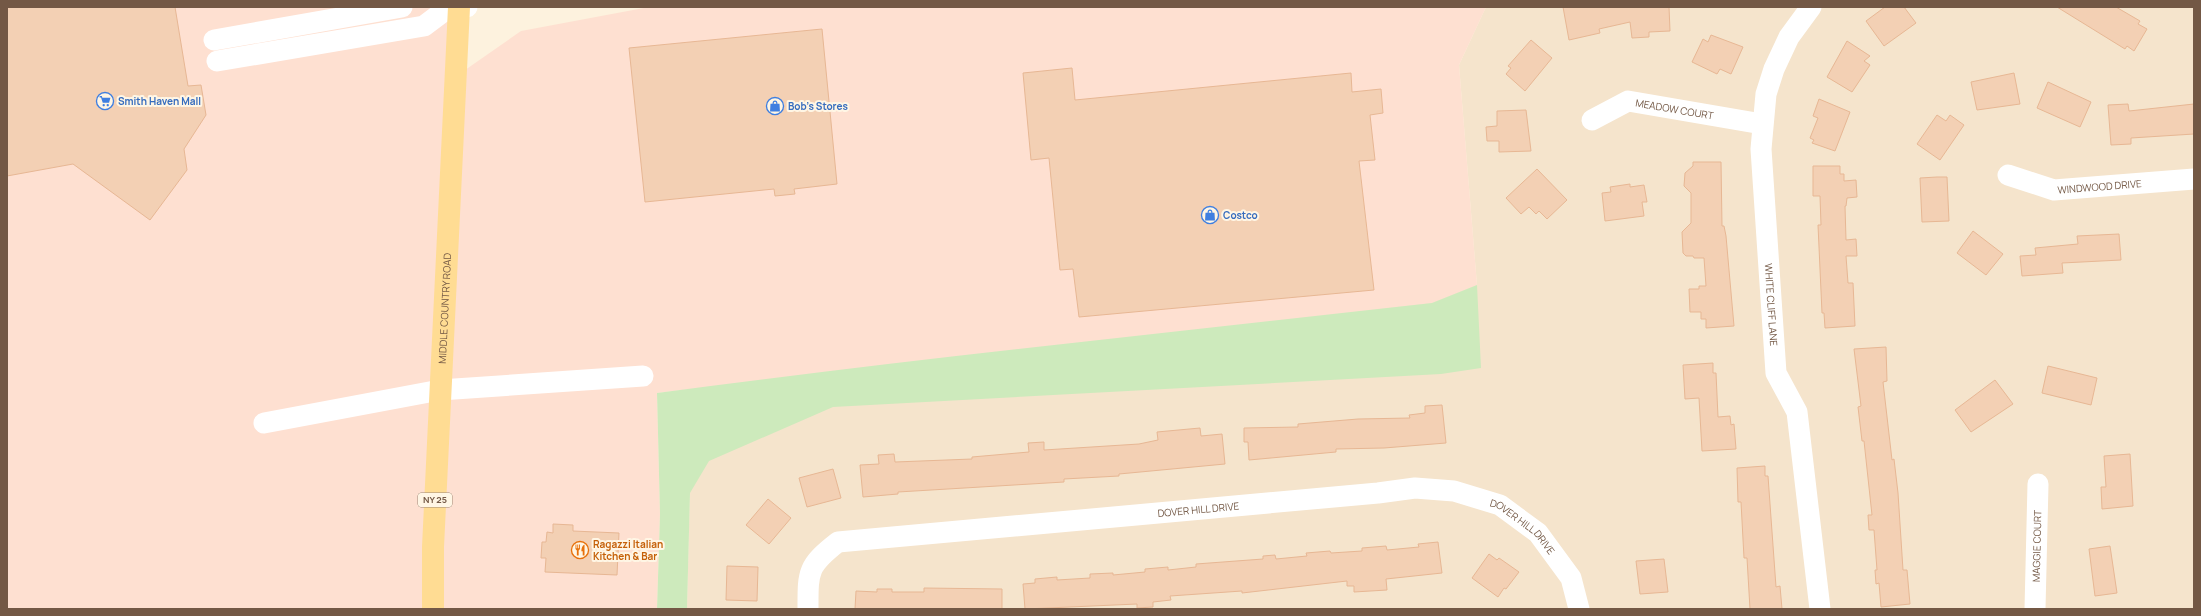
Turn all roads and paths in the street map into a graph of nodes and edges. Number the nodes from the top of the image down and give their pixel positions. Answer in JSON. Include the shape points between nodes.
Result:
{"nodes":[{"id":1,"x":402,"y":7,"type":"edge"},
{"id":2,"x":1811,"y":7,"type":"edge"},
{"id":3,"x":452,"y":8,"type":"edge"},
{"id":4,"x":214,"y":40,"type":"dead end"},
{"id":5,"x":217,"y":61,"type":"dead end"},
{"id":6,"x":1592,"y":120,"type":"dead end"},
{"id":7,"x":1762,"y":124,"type":"junction"},
{"id":8,"x":2008,"y":175,"type":"dead end"},
{"id":9,"x":2194,"y":179,"type":"edge"},
{"id":10,"x":643,"y":376,"type":"dead end"},
{"id":11,"x":440,"y":390,"type":"junction"},
{"id":12,"x":264,"y":423,"type":"dead end"},
{"id":13,"x":2038,"y":484,"type":"dead end"},
{"id":14,"x":433,"y":609,"type":"edge"},
{"id":15,"x":808,"y":609,"type":"edge"},
{"id":16,"x":1579,"y":609,"type":"edge"},
{"id":17,"x":1820,"y":609,"type":"edge"},
{"id":18,"x":2035,"y":609,"type":"edge"}],
"edges":[{"from":1,"to":4,"type":"street"},
{"from":2,"to":7,"type":"street","name":"WHITE CLIFF LANE","via":[[1789,37],[1774,69],[1766,94]]},
{"from":3,"to":5,"type":"street","via":[[424,26]]},
{"from":3,"to":11,"type":"main road","name":"MIDDLE COUNTRY ROAD","number":"NY 25"},
{"from":6,"to":7,"type":"street","name":"MEADOW COURT","via":[[1628,101]]},
{"from":7,"to":17,"type":"street","name":"WHITE CLIFF LANE","via":[[1761,149],[1776,373],[1796,412]]},
{"from":8,"to":9,"type":"street","name":"WINDWOOD DRIVE","via":[[2054,190]]},
{"from":10,"to":11,"type":"street"},
{"from":11,"to":12,"type":"street"},
{"from":11,"to":14,"type":"main road","name":"MIDDLE COUNTRY ROAD","number":"NY 25"},
{"from":13,"to":18,"type":"street","name":"MAGGIE COURT"},
{"from":15,"to":16,"type":"street","name":"DOVER HILL DRIVE","via":[[808,577],[819,557],[838,542],[1415,488],[1454,491],[1500,505],[1513,514],[1538,533],[1571,578]]}]}
